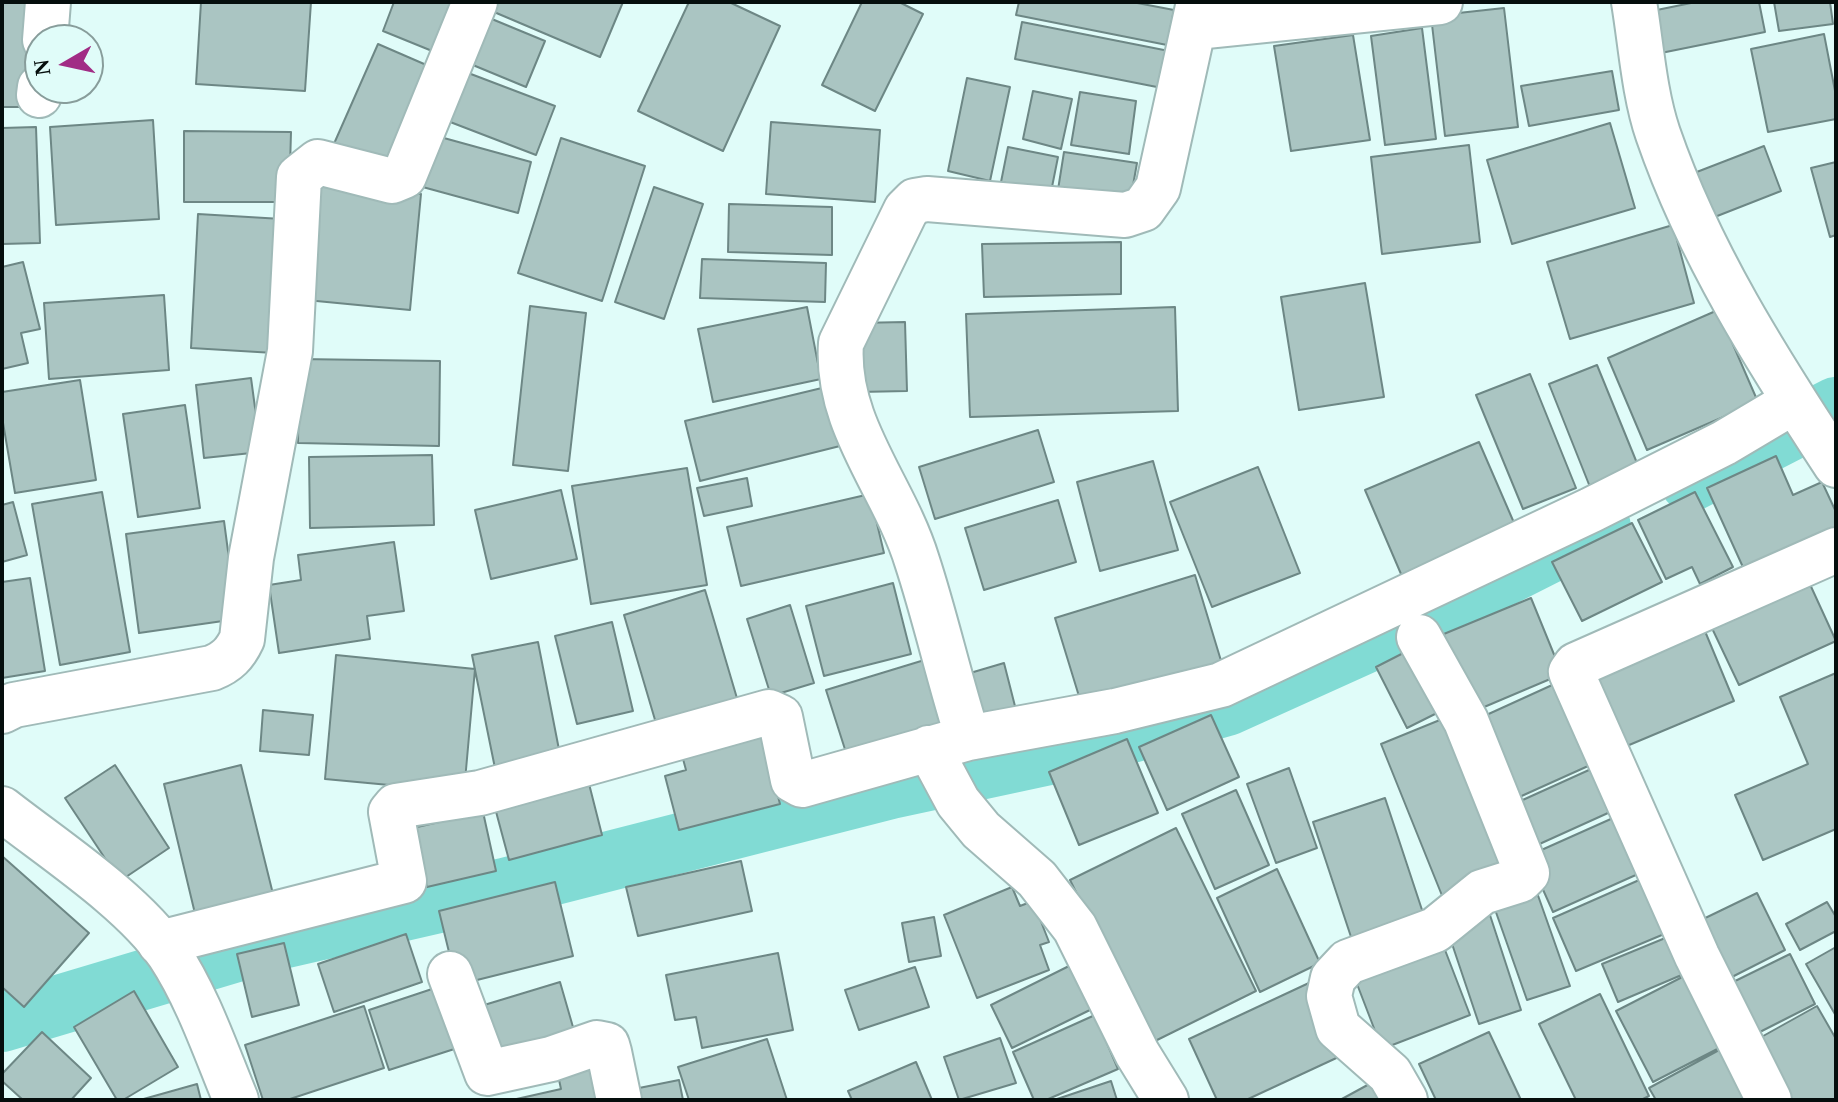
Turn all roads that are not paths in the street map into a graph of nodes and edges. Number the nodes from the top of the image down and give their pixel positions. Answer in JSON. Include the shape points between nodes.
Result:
{"nodes":[{"id":1,"x":48,"y":2,"type":"edge"},
{"id":2,"x":475,"y":2,"type":"edge"},
{"id":3,"x":1440,"y":2,"type":"edge"},
{"id":4,"x":1634,"y":2,"type":"edge"},
{"id":5,"x":1198,"y":14,"type":"edge"},
{"id":6,"x":46,"y":24,"type":"edge"},
{"id":7,"x":1800,"y":411,"type":"junction"},
{"id":8,"x":1836,"y":465,"type":"edge"},
{"id":9,"x":1836,"y":550,"type":"edge"},
{"id":10,"x":1419,"y":637,"type":"dead end"},
{"id":11,"x":2,"y":711,"type":"edge"},
{"id":12,"x":943,"y":746,"type":"junction"},
{"id":13,"x":2,"y":809,"type":"edge"},
{"id":14,"x":165,"y":949,"type":"junction"},
{"id":15,"x":450,"y":974,"type":"dead end"},
{"id":16,"x":236,"y":1100,"type":"edge"},
{"id":17,"x":619,"y":1100,"type":"edge"},
{"id":18,"x":1166,"y":1100,"type":"edge"},
{"id":19,"x":1405,"y":1100,"type":"edge"},
{"id":20,"x":1769,"y":1100,"type":"edge"}],
"edges":[{"from":1,"to":6,"type":"street"},
{"from":2,"to":11,"type":"street","via":[[402,179],[318,162],[299,177],[290,351],[238,648],[212,668]]},
{"from":3,"to":5,"type":"street"},
{"from":4,"to":7,"type":"street","via":[[1657,131],[1668,160],[1698,233]]},
{"from":5,"to":12,"type":"street","via":[[1158,188],[1143,209],[1125,215],[915,201],[845,329],[839,363],[851,418],[917,558]]},
{"from":7,"to":8,"type":"street"},
{"from":7,"to":12,"type":"street","via":[[1221,685]]},
{"from":9,"to":20,"type":"street","via":[[1576,665],[1571,672],[1685,930]]},
{"from":10,"to":19,"type":"street","via":[[1466,721],[1527,873],[1482,892],[1435,930],[1348,962],[1333,978],[1329,996],[1338,1028],[1390,1074]]},
{"from":12,"to":14,"type":"street","via":[[799,785],[793,780],[780,717],[773,711],[480,793],[396,806],[391,812],[404,881]]},
{"from":12,"to":18,"type":"street","via":[[958,802],[1037,879],[1075,928]]},
{"from":13,"to":14,"type":"street","via":[[99,884]]},
{"from":14,"to":16,"type":"street","via":[[190,992]]},
{"from":15,"to":17,"type":"street","via":[[487,1073],[597,1043],[607,1045]]}]}
